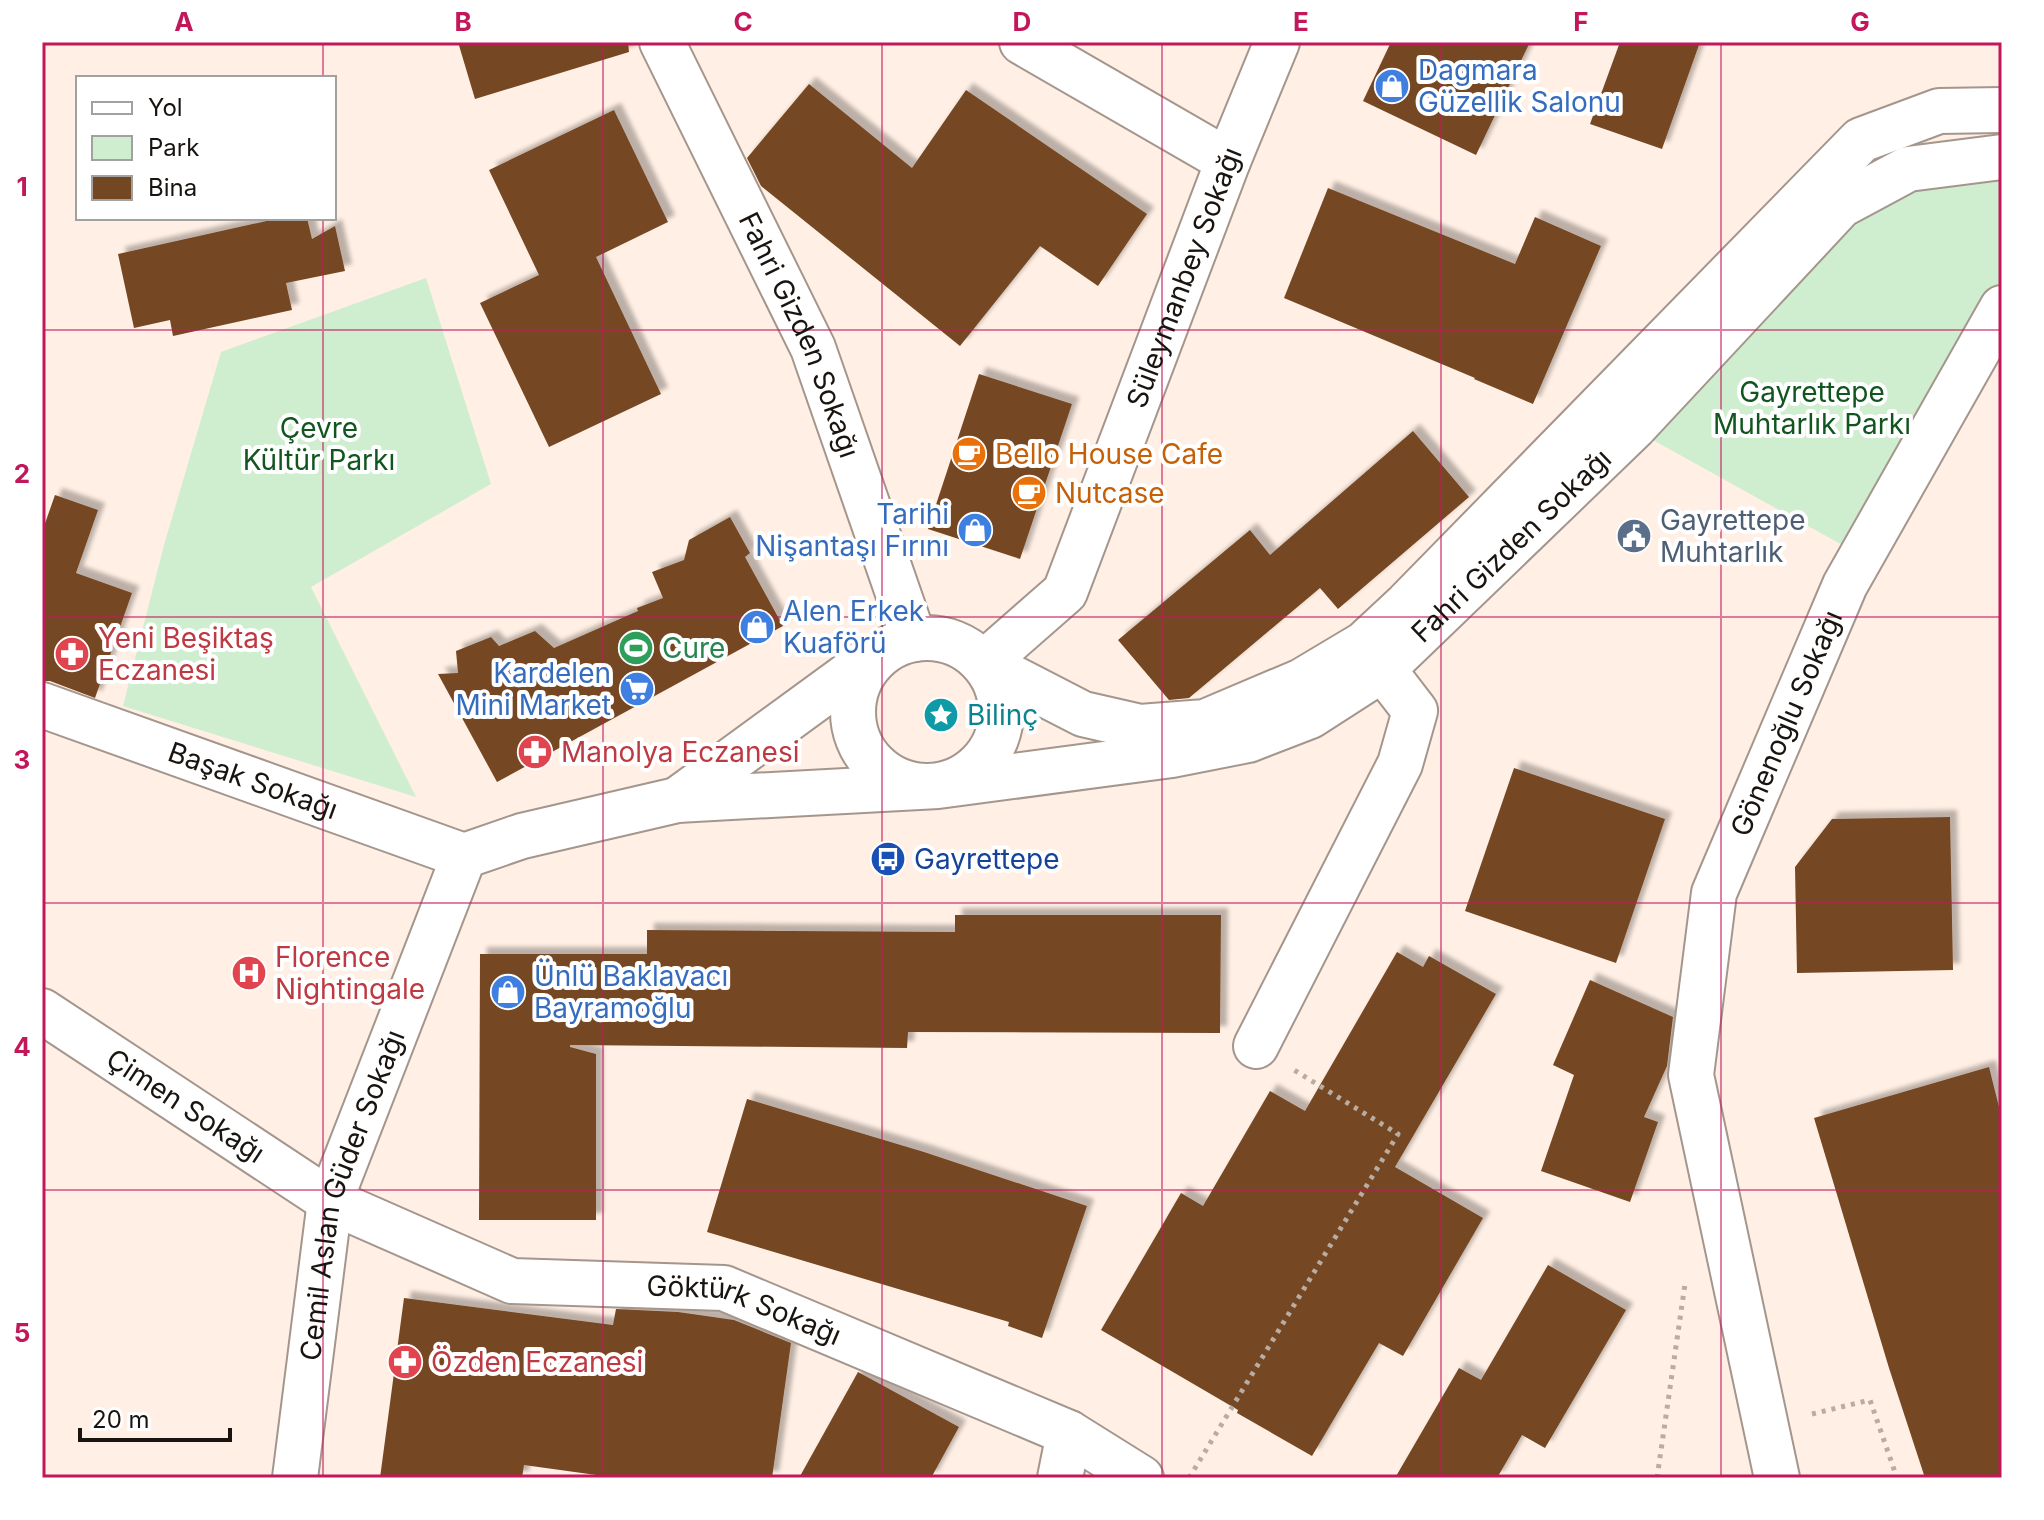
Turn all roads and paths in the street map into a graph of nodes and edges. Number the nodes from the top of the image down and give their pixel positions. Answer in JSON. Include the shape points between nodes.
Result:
{"nodes":[{"id":1,"x":662,"y":42,"type":"edge"},
{"id":2,"x":1277,"y":42,"type":"edge"},
{"id":3,"x":1036,"y":46,"type":"edge"},
{"id":4,"x":2002,"y":110,"type":"edge"},
{"id":5,"x":2002,"y":157,"type":"edge"},
{"id":6,"x":1228,"y":161,"type":"junction"},
{"id":7,"x":2002,"y":308,"type":"edge"},
{"id":8,"x":898,"y":644,"type":"junction"},
{"id":9,"x":1373,"y":656,"type":"junction"},
{"id":10,"x":984,"y":663,"type":"junction"},
{"id":11,"x":42,"y":705,"type":"edge"},
{"id":12,"x":938,"y":786,"type":"junction"},
{"id":13,"x":677,"y":800,"type":"junction"},
{"id":14,"x":464,"y":856,"type":"junction"},
{"id":15,"x":42,"y":1011,"type":"edge"},
{"id":16,"x":1256,"y":1046,"type":"joint"},
{"id":17,"x":330,"y":1201,"type":"junction"},
{"id":18,"x":1686,"y":1280,"type":"dead end"},
{"id":19,"x":1765,"y":1425,"type":"junction"},
{"id":20,"x":1069,"y":1433,"type":"junction"},
{"id":21,"x":295,"y":1478,"type":"edge"},
{"id":22,"x":1060,"y":1478,"type":"edge"},
{"id":23,"x":1141,"y":1478,"type":"edge"},
{"id":24,"x":1189,"y":1478,"type":"edge"},
{"id":25,"x":1657,"y":1478,"type":"edge"},
{"id":26,"x":1777,"y":1478,"type":"edge"},
{"id":27,"x":1897,"y":1478,"type":"edge"}],
"edges":[{"from":1,"to":8,"type":"street","name":"Fahri Gizden Sokağı","via":[[813,348]]},
{"from":2,"to":6,"type":"street","name":"Süleymanbey Sokağı"},
{"from":3,"to":6,"type":"street"},
{"from":4,"to":9,"type":"street","name":"Fahri Gizden Sokağı","via":[[1939,111],[1861,140],[1407,604]]},
{"from":5,"to":9,"type":"street","name":"Fahri Gizden Sokağı","via":[[1908,169],[1841,205],[1634,427]]},
{"from":6,"to":10,"type":"street","name":"Süleymanbey Sokağı","via":[[1065,592]]},
{"from":7,"to":19,"type":"street","name":"Gönenoğlu Sokağı","via":[[1845,585],[1714,893],[1691,1075]]},
{"from":8,"to":10,"type":"street","via":[[939,638],[964,647]]},
{"from":8,"to":12,"type":"street","via":[[857,685],[852,710],[856,736],[868,759],[887,776],[911,785]]},
{"from":8,"to":13,"type":"street"},
{"from":9,"to":10,"type":"street","name":"Fahri Gizden Sokağı","via":[[1205,722],[1140,727],[1083,714]]},
{"from":9,"to":12,"type":"street","name":"Fahri Gizden Sokağı","via":[[1310,716],[1248,740]]},
{"from":9,"to":16,"type":"street","via":[[1415,711],[1400,764]]},
{"from":10,"to":12,"type":"street","via":[[1001,704],[993,748],[978,767]]},
{"from":11,"to":14,"type":"street","name":"Başak Sokağı"},
{"from":12,"to":13,"type":"street"},
{"from":13,"to":14,"type":"street","via":[[522,836]]},
{"from":14,"to":17,"type":"street","name":"Cemil Aslan Güder Sokağı"},
{"from":15,"to":17,"type":"street","name":"Çimen Sokağı"},
{"from":16,"to":24,"type":"path","via":[[1398,1134]]},
{"from":17,"to":20,"type":"street","name":"Göktürk Sokağı","via":[[512,1281],[724,1288]]},
{"from":17,"to":21,"type":"street","name":"Cemil Aslan Güder Sokağı"},
{"from":18,"to":25,"type":"path"},
{"from":19,"to":26,"type":"street","name":"Gönenoğlu Sokağı"},
{"from":19,"to":27,"type":"path","via":[[1870,1400]]},
{"from":20,"to":22,"type":"street"},
{"from":20,"to":23,"type":"street","name":"Göktürk Sokağı"}]}
